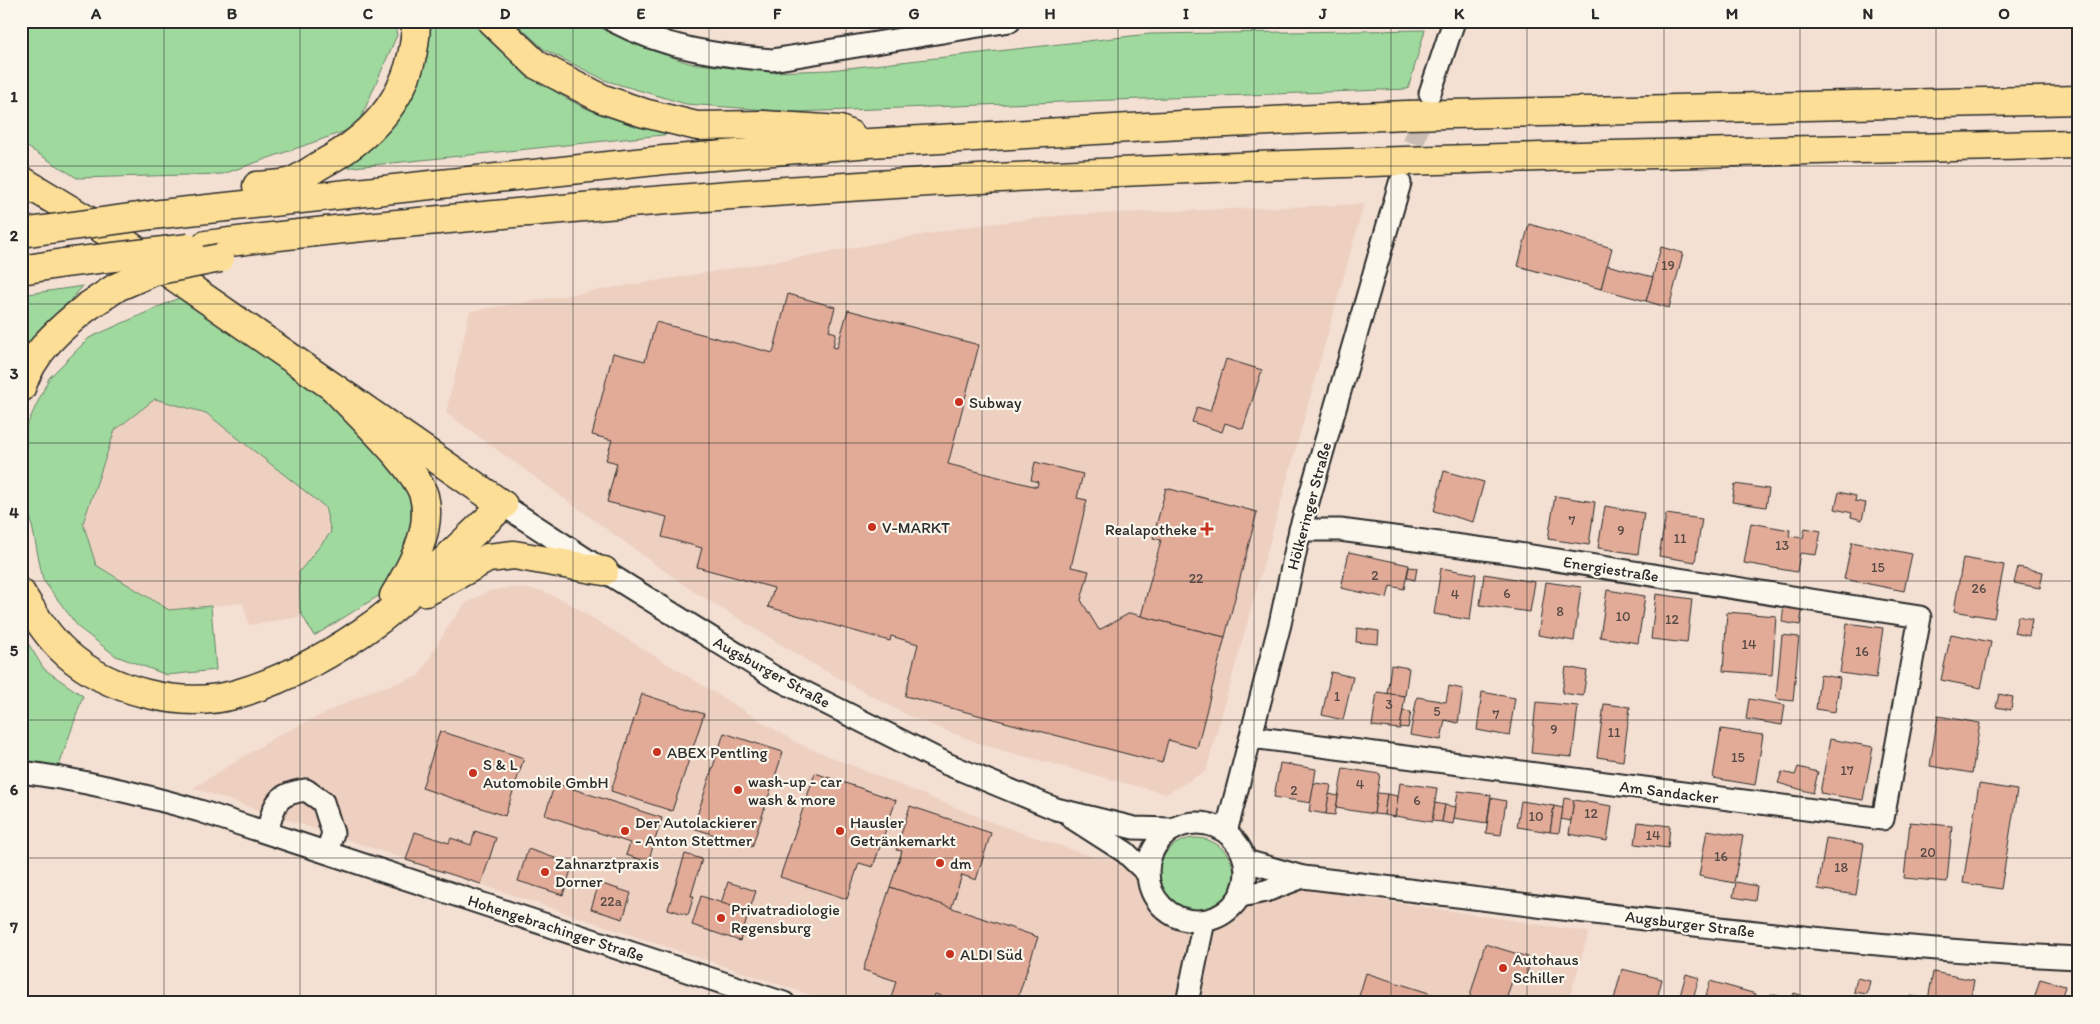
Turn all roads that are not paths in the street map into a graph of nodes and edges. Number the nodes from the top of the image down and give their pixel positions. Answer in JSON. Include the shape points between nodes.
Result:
{"nodes":[{"id":1,"x":416,"y":21,"type":"edge"},
{"id":2,"x":491,"y":21,"type":"edge"},
{"id":3,"x":613,"y":21,"type":"edge"},
{"id":4,"x":1010,"y":21,"type":"edge"},
{"id":5,"x":1454,"y":21,"type":"edge"},
{"id":6,"x":1430,"y":93,"type":"tunnel mouth"},
{"id":7,"x":2079,"y":100,"type":"edge"},
{"id":8,"x":870,"y":143,"type":"junction"},
{"id":9,"x":2079,"y":144,"type":"edge"},
{"id":10,"x":21,"y":180,"type":"edge"},
{"id":11,"x":1400,"y":183,"type":"tunnel mouth"},
{"id":12,"x":164,"y":213,"type":"junction"},
{"id":13,"x":21,"y":232,"type":"edge"},
{"id":14,"x":213,"y":252,"type":"junction"},
{"id":15,"x":21,"y":270,"type":"edge"},
{"id":16,"x":21,"y":388,"type":"edge"},
{"id":17,"x":334,"y":388,"type":"junction"},
{"id":18,"x":503,"y":505,"type":"junction"},
{"id":19,"x":1300,"y":530,"type":"junction"},
{"id":20,"x":604,"y":572,"type":"junction"},
{"id":21,"x":21,"y":593,"type":"edge"},
{"id":22,"x":1920,"y":617,"type":"joint"},
{"id":23,"x":380,"y":620,"type":"junction"},
{"id":24,"x":1251,"y":738,"type":"junction"},
{"id":25,"x":21,"y":772,"type":"edge"},
{"id":26,"x":1056,"y":809,"type":"junction"},
{"id":27,"x":1173,"y":829,"type":"junction"},
{"id":28,"x":267,"y":832,"type":"junction"},
{"id":29,"x":1226,"y":832,"type":"junction"},
{"id":30,"x":327,"y":852,"type":"junction"},
{"id":31,"x":1246,"y":861,"type":"junction"},
{"id":32,"x":1148,"y":874,"type":"junction"},
{"id":33,"x":1303,"y":877,"type":"junction"},
{"id":34,"x":1241,"y":896,"type":"junction"},
{"id":35,"x":1204,"y":921,"type":"junction"},
{"id":36,"x":2079,"y":958,"type":"edge"},
{"id":37,"x":784,"y":1003,"type":"edge"},
{"id":38,"x":1188,"y":1003,"type":"edge"}],
"edges":[{"from":1,"to":12,"type":"main road","via":[[411,59],[396,100],[354,145],[289,183],[201,193]]},
{"from":2,"to":8,"type":"main road","via":[[537,65],[602,100],[696,126],[840,130]]},
{"from":3,"to":4,"type":"street","via":[[640,36],[666,44],[734,57],[772,60]]},
{"from":5,"to":6,"type":"street"},
{"from":7,"to":8,"type":"main road","via":[[1406,115]]},
{"from":8,"to":12,"type":"main road","via":[[664,160]]},
{"from":9,"to":14,"type":"main road","via":[[1385,160],[854,185],[320,230]]},
{"from":10,"to":17,"type":"main road","via":[[127,244]]},
{"from":11,"to":19,"type":"street","name":"Hölkeringer Straße"},
{"from":12,"to":13,"type":"main road","bridge":true},
{"from":14,"to":15,"type":"main road","bridge":true,"via":[[64,263]]},
{"from":14,"to":16,"type":"main road","bridge":true,"via":[[117,286],[87,307],[53,334],[26,372]]},
{"from":17,"to":18,"type":"main road"},
{"from":17,"to":23,"type":"main road","via":[[413,474],[424,496],[421,544],[411,569]]},
{"from":18,"to":20,"type":"street","name":"Augsburger Straße"},
{"from":18,"to":23,"type":"main road"},
{"from":19,"to":22,"type":"street","name":"Energiestraße","via":[[1340,530],[1500,552]]},
{"from":19,"to":24,"type":"street","name":"Hölkeringer Straße"},
{"from":20,"to":23,"type":"main road","via":[[514,555],[488,558]]},
{"from":20,"to":26,"type":"street","name":"Augsburger Straße","via":[[774,677],[946,764]]},
{"from":21,"to":23,"type":"main road","via":[[42,627],[66,654],[132,691],[158,696],[208,698],[236,694],[282,676]]},
{"from":22,"to":24,"type":"street","name":"Am Sandacker","via":[[1883,819]]},
{"from":24,"to":29,"type":"street","name":"Hölkeringer Straße"},
{"from":25,"to":28,"type":"street","name":"Hohengebrachinger Straße","via":[[72,778],[139,793]]},
{"from":26,"to":27,"type":"street","name":"Augsburger Straße","via":[[1134,828]]},
{"from":26,"to":32,"type":"street","name":"Augsburger Straße","via":[[1125,852]]},
{"from":27,"to":29,"type":"street","via":[[1200,823],[1214,825]]},
{"from":27,"to":32,"type":"street","via":[[1154,848]]},
{"from":28,"to":30,"type":"street","name":"Hohengebrachinger Straße"},
{"from":28,"to":30,"type":"street","via":[[276,804],[288,792],[306,790],[322,802],[333,833]]},
{"from":29,"to":31,"type":"street","via":[[1239,845]]},
{"from":30,"to":37,"type":"street","name":"Hohengebrachinger Straße"},
{"from":31,"to":33,"type":"street","name":"Augsburger Straße"},
{"from":31,"to":34,"type":"street"},
{"from":32,"to":35,"type":"street","via":[[1151,890],[1159,904],[1172,915]]},
{"from":33,"to":34,"type":"street","name":"Augsburger Straße","via":[[1266,891]]},
{"from":33,"to":36,"type":"street","name":"Augsburger Straße","via":[[1802,938],[2001,955]]},
{"from":34,"to":35,"type":"street","via":[[1225,912]]},
{"from":35,"to":38,"type":"street"}]}
